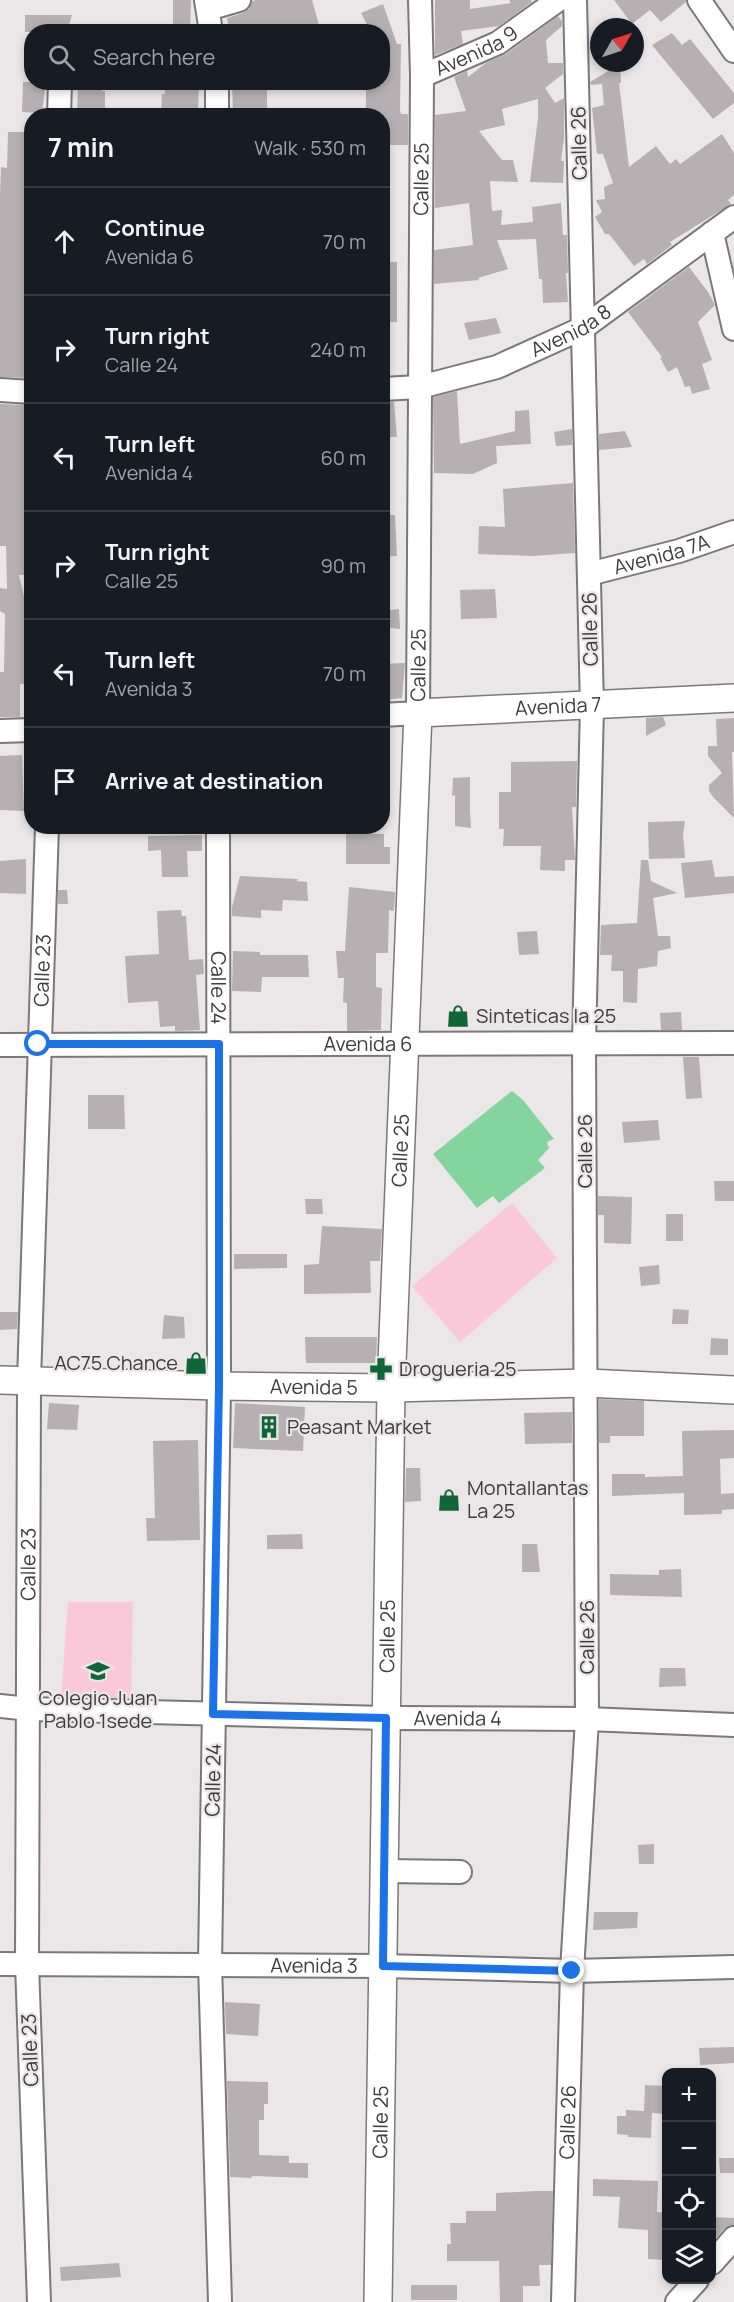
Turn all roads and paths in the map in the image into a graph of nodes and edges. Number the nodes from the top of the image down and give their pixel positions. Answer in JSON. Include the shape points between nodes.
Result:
{"nodes":[{"id":1,"x":239,"y":0,"type":"edge"},
{"id":2,"x":420,"y":0,"type":"edge"},
{"id":3,"x":558,"y":0,"type":"edge"},
{"id":4,"x":575,"y":0,"type":"edge"},
{"id":5,"x":699,"y":0,"type":"edge"},
{"id":6,"x":208,"y":14,"type":"edge"},
{"id":7,"x":734,"y":51,"type":"edge"},
{"id":8,"x":422,"y":76,"type":"junction"},
{"id":9,"x":60,"y":90,"type":"edge"},
{"id":10,"x":217,"y":90,"type":"edge"},
{"id":11,"x":60,"y":108,"type":"edge"},
{"id":12,"x":218,"y":108,"type":"edge"},
{"id":13,"x":734,"y":217,"type":"edge"},
{"id":14,"x":712,"y":233,"type":"junction"},
{"id":15,"x":583,"y":328,"type":"junction"},
{"id":16,"x":734,"y":329,"type":"edge"},
{"id":17,"x":420,"y":387,"type":"junction"},
{"id":18,"x":390,"y":389,"type":"edge"},
{"id":19,"x":0,"y":390,"type":"edge"},
{"id":20,"x":24,"y":392,"type":"edge"},
{"id":21,"x":734,"y":532,"type":"edge"},
{"id":22,"x":590,"y":574,"type":"junction"},
{"id":23,"x":734,"y":698,"type":"edge"},
{"id":24,"x":592,"y":706,"type":"junction"},
{"id":25,"x":418,"y":713,"type":"junction"},
{"id":26,"x":390,"y":715,"type":"edge"},
{"id":27,"x":24,"y":730,"type":"edge"},
{"id":28,"x":0,"y":731,"type":"edge"},
{"id":29,"x":47,"y":834,"type":"edge"},
{"id":30,"x":218,"y":834,"type":"edge"},
{"id":31,"x":584,"y":1043,"type":"junction"},
{"id":32,"x":734,"y":1043,"type":"edge"},
{"id":33,"x":38,"y":1044,"type":"junction"},
{"id":34,"x":219,"y":1044,"type":"junction"},
{"id":35,"x":404,"y":1044,"type":"junction"},
{"id":36,"x":0,"y":1045,"type":"edge"},
{"id":37,"x":0,"y":1380,"type":"edge"},
{"id":38,"x":29,"y":1381,"type":"junction"},
{"id":39,"x":587,"y":1383,"type":"junction"},
{"id":40,"x":219,"y":1386,"type":"junction"},
{"id":41,"x":391,"y":1388,"type":"junction"},
{"id":42,"x":734,"y":1390,"type":"edge"},
{"id":43,"x":0,"y":1706,"type":"edge"},
{"id":44,"x":28,"y":1709,"type":"junction"},
{"id":45,"x":213,"y":1714,"type":"junction"},
{"id":46,"x":386,"y":1718,"type":"junction"},
{"id":47,"x":587,"y":1719,"type":"junction"},
{"id":48,"x":734,"y":1725,"type":"edge"},
{"id":49,"x":384,"y":1870,"type":"junction"},
{"id":50,"x":460,"y":1872,"type":"dead end"},
{"id":51,"x":0,"y":1964,"type":"edge"},
{"id":52,"x":27,"y":1964,"type":"junction"},
{"id":53,"x":210,"y":1964,"type":"junction"},
{"id":54,"x":383,"y":1966,"type":"junction"},
{"id":55,"x":734,"y":1967,"type":"edge"},
{"id":56,"x":572,"y":1971,"type":"junction"},
{"id":57,"x":734,"y":2238,"type":"edge"},
{"id":58,"x":716,"y":2258,"type":"edge"},
{"id":59,"x":693,"y":2284,"type":"edge"},
{"id":60,"x":39,"y":2302,"type":"edge"},
{"id":61,"x":220,"y":2302,"type":"edge"},
{"id":62,"x":378,"y":2302,"type":"edge"},
{"id":63,"x":563,"y":2302,"type":"edge"},
{"id":64,"x":677,"y":2302,"type":"edge"}],
"edges":[{"from":1,"to":6,"type":"street"},
{"from":2,"to":8,"type":"street","name":"Calle 25"},
{"from":3,"to":8,"type":"street","name":"Avenida 9","via":[[498,43]]},
{"from":4,"to":15,"type":"street","name":"Calle 26"},
{"from":5,"to":7,"type":"street"},
{"from":8,"to":17,"type":"street","name":"Calle 25"},
{"from":9,"to":11,"type":"street"},
{"from":10,"to":12,"type":"street"},
{"from":13,"to":14,"type":"street","name":"Avenida 8"},
{"from":14,"to":15,"type":"street","name":"Avenida 8"},
{"from":14,"to":16,"type":"street"},
{"from":15,"to":17,"type":"street","name":"Avenida 8","via":[[497,367]]},
{"from":15,"to":22,"type":"street","name":"Calle 26"},
{"from":17,"to":18,"type":"street","name":"Avenida 8"},
{"from":17,"to":25,"type":"street","name":"Calle 25"},
{"from":19,"to":20,"type":"street"},
{"from":21,"to":22,"type":"street","name":"Avenida 7A"},
{"from":22,"to":24,"type":"street","name":"Calle 26"},
{"from":23,"to":24,"type":"street","name":"Avenida 7"},
{"from":24,"to":25,"type":"street","name":"Avenida 7"},
{"from":24,"to":31,"type":"street","name":"Calle 26"},
{"from":25,"to":26,"type":"street","name":"Avenida 7"},
{"from":25,"to":35,"type":"street","name":"Calle 25"},
{"from":27,"to":28,"type":"street"},
{"from":29,"to":33,"type":"street","name":"Calle 23"},
{"from":30,"to":34,"type":"street","name":"Calle 24"},
{"from":31,"to":32,"type":"street","name":"Avenida 6"},
{"from":31,"to":35,"type":"street","name":"Avenida 6"},
{"from":31,"to":39,"type":"street","name":"Calle 26"},
{"from":33,"to":34,"type":"street","name":"Avenida 6"},
{"from":33,"to":36,"type":"street","name":"Avenida 6"},
{"from":33,"to":38,"type":"street","name":"Calle 23"},
{"from":34,"to":35,"type":"street","name":"Avenida 6"},
{"from":34,"to":40,"type":"street","name":"Calle 24"},
{"from":35,"to":41,"type":"street","name":"Calle 25"},
{"from":37,"to":38,"type":"street","name":"Avenida 5"},
{"from":38,"to":40,"type":"street","name":"Avenida 5"},
{"from":38,"to":44,"type":"street","name":"Calle 23"},
{"from":39,"to":41,"type":"street","name":"Avenida 5"},
{"from":39,"to":42,"type":"street","name":"Avenida 5"},
{"from":39,"to":47,"type":"street","name":"Calle 26"},
{"from":40,"to":41,"type":"street","name":"Avenida 5"},
{"from":40,"to":45,"type":"street","name":"Calle 24"},
{"from":41,"to":46,"type":"street","name":"Calle 25"},
{"from":43,"to":44,"type":"street","name":"Avenida 4"},
{"from":44,"to":45,"type":"street","name":"Avenida 4"},
{"from":44,"to":52,"type":"street","name":"Calle 23"},
{"from":45,"to":46,"type":"street","name":"Avenida 4"},
{"from":45,"to":53,"type":"street","name":"Calle 24"},
{"from":46,"to":47,"type":"street","name":"Avenida 4"},
{"from":46,"to":49,"type":"street","name":"Calle 25"},
{"from":47,"to":48,"type":"street","name":"Avenida 4"},
{"from":47,"to":56,"type":"street","name":"Calle 26"},
{"from":49,"to":50,"type":"street"},
{"from":49,"to":54,"type":"street","name":"Calle 25"},
{"from":51,"to":52,"type":"street","name":"Avenida 3"},
{"from":52,"to":53,"type":"street","name":"Avenida 3"},
{"from":52,"to":60,"type":"street","name":"Calle 23"},
{"from":53,"to":54,"type":"street","name":"Avenida 3"},
{"from":53,"to":61,"type":"street","name":"Calle 24"},
{"from":54,"to":56,"type":"street","name":"Avenida 3"},
{"from":54,"to":62,"type":"street","name":"Calle 25"},
{"from":55,"to":56,"type":"street","name":"Avenida 3"},
{"from":56,"to":63,"type":"street","name":"Calle 26"},
{"from":57,"to":58,"type":"street"},
{"from":59,"to":64,"type":"street"}]}
